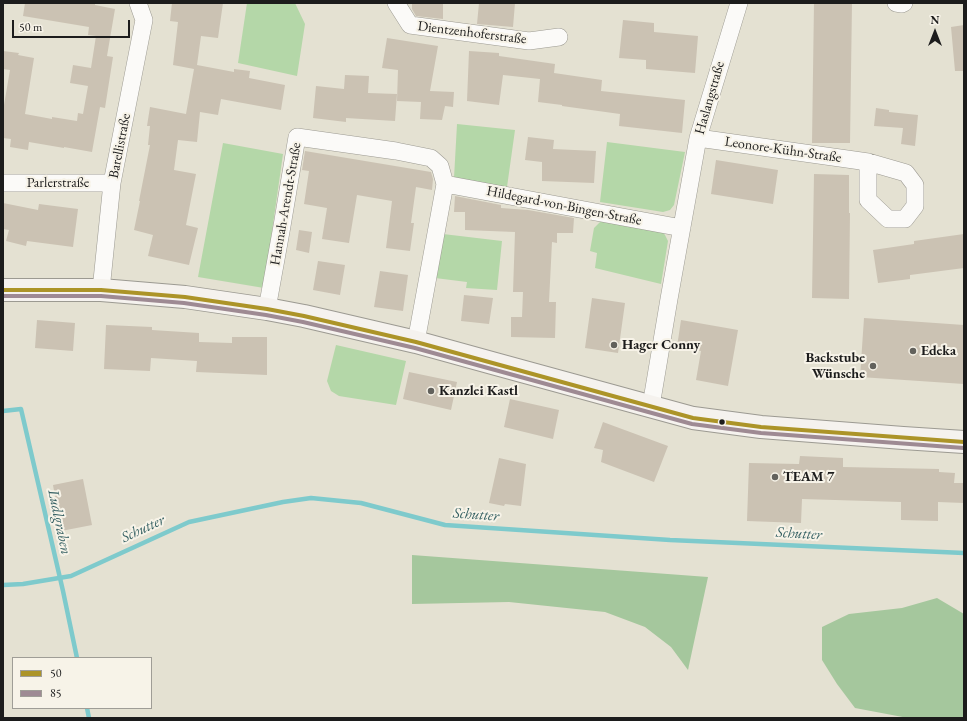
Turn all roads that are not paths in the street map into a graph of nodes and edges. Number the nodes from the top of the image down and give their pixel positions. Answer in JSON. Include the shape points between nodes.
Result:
{"nodes":[{"id":1,"x":138,"y":3,"type":"edge"},
{"id":2,"x":396,"y":3,"type":"edge"},
{"id":3,"x":739,"y":3,"type":"edge"},
{"id":4,"x":896,"y":3,"type":"edge"},
{"id":5,"x":904,"y":3,"type":"edge"},
{"id":6,"x":559,"y":37,"type":"dead end"},
{"id":7,"x":698,"y":138,"type":"junction"},
{"id":8,"x":868,"y":162,"type":"dead end"},
{"id":9,"x":3,"y":183,"type":"edge"},
{"id":10,"x":112,"y":183,"type":"junction"},
{"id":11,"x":445,"y":184,"type":"junction"},
{"id":12,"x":682,"y":228,"type":"junction"},
{"id":13,"x":3,"y":290,"type":"edge"},
{"id":14,"x":102,"y":290,"type":"junction"},
{"id":15,"x":267,"y":309,"type":"junction"},
{"id":16,"x":416,"y":342,"type":"junction"},
{"id":17,"x":651,"y":406,"type":"junction"},
{"id":18,"x":964,"y":442,"type":"edge"}],
"edges":[{"from":1,"to":10,"type":"street","name":"Barellistraße","via":[[144,20]]},
{"from":2,"to":6,"type":"street","name":"Dientzenhoferstraße","via":[[410,25],[529,41]]},
{"from":3,"to":7,"type":"street","name":"Haslangstraße"},
{"from":4,"to":5,"type":"street"},
{"from":7,"to":8,"type":"street","name":"Leonore-Kühn-Straße"},
{"from":7,"to":12,"type":"street","name":"Haslangstraße"},
{"from":9,"to":10,"type":"street","name":"Parlerstraße"},
{"from":10,"to":14,"type":"street","name":"Barellistraße"},
{"from":11,"to":12,"type":"street","name":"Hildegard-von-Bingen-Straße"},
{"from":11,"to":15,"type":"street","name":"Hannah-Arendt-Straße","via":[[440,166],[432,158],[297,137]]},
{"from":11,"to":16,"type":"street","name":"Hannah-Arendt-Straße"},
{"from":12,"to":17,"type":"street","name":"Haslangstraße"},
{"from":13,"to":14,"type":"street"},
{"from":14,"to":15,"type":"street","via":[[185,297]]},
{"from":15,"to":16,"type":"street"},
{"from":16,"to":17,"type":"street"},
{"from":17,"to":18,"type":"street","via":[[694,418],[761,427]]}]}
